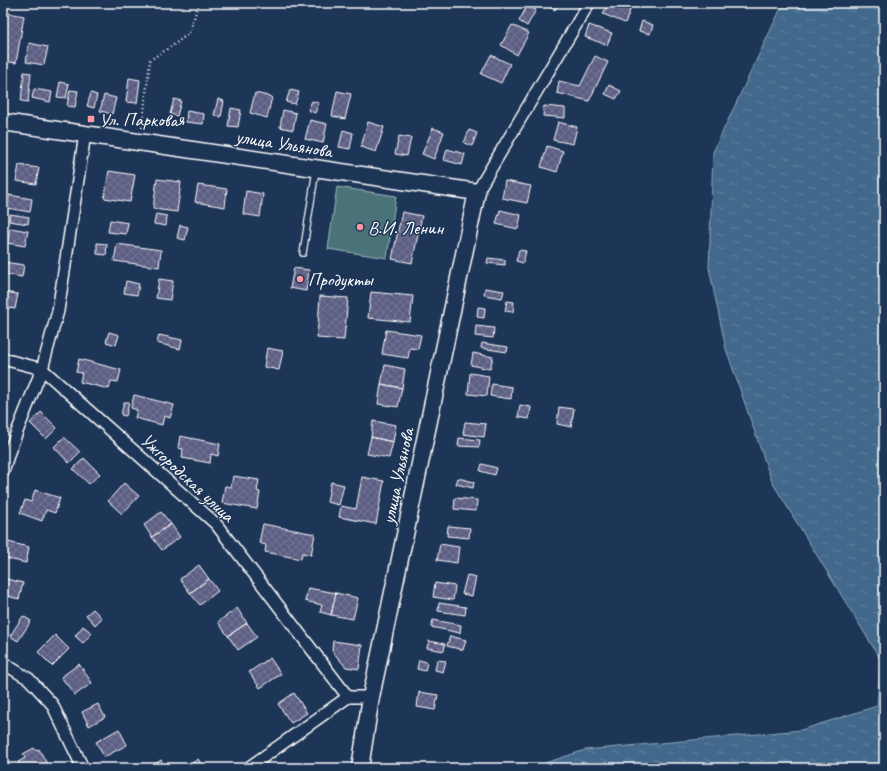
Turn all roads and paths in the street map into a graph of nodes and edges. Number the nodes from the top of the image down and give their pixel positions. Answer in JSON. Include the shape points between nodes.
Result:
{"nodes":[{"id":1,"x":199,"y":3,"type":"edge"},
{"id":2,"x":589,"y":3,"type":"edge"},
{"id":3,"x":3,"y":122,"type":"edge"},
{"id":4,"x":85,"y":134,"type":"junction"},
{"id":5,"x":140,"y":142,"type":"junction"},
{"id":6,"x":316,"y":168,"type":"junction"},
{"id":7,"x":477,"y":192,"type":"junction"},
{"id":8,"x":303,"y":253,"type":"dead end"},
{"id":9,"x":3,"y":359,"type":"edge"},
{"id":10,"x":42,"y":369,"type":"junction"},
{"id":11,"x":3,"y":472,"type":"edge"},
{"id":12,"x":3,"y":663,"type":"edge"},
{"id":13,"x":348,"y":697,"type":"junction"},
{"id":14,"x":371,"y":697,"type":"junction"},
{"id":15,"x":83,"y":768,"type":"edge"},
{"id":16,"x":248,"y":768,"type":"edge"},
{"id":17,"x":360,"y":768,"type":"edge"}],
"edges":[{"from":1,"to":5,"type":"path","via":[[188,33],[150,60]]},
{"from":2,"to":7,"type":"street","name":"улица Ульянова"},
{"from":3,"to":4,"type":"street","name":"улица Ульянова"},
{"from":4,"to":5,"type":"street","name":"улица Ульянова"},
{"from":4,"to":10,"type":"street","via":[[58,310]]},
{"from":5,"to":6,"type":"street","name":"улица Ульянова"},
{"from":6,"to":7,"type":"street","name":"улица Ульянова"},
{"from":6,"to":8,"type":"lane"},
{"from":7,"to":14,"type":"street","name":"улица Ульянова"},
{"from":9,"to":10,"type":"street","name":"Ужгородская улица"},
{"from":10,"to":11,"type":"street"},
{"from":10,"to":13,"type":"street","name":"Ужгородская улица","via":[[216,524]]},
{"from":12,"to":15,"type":"street","via":[[29,679],[52,704]]},
{"from":13,"to":14,"type":"street"},
{"from":13,"to":16,"type":"street"},
{"from":14,"to":17,"type":"street","name":"улица Ульянова"}]}
